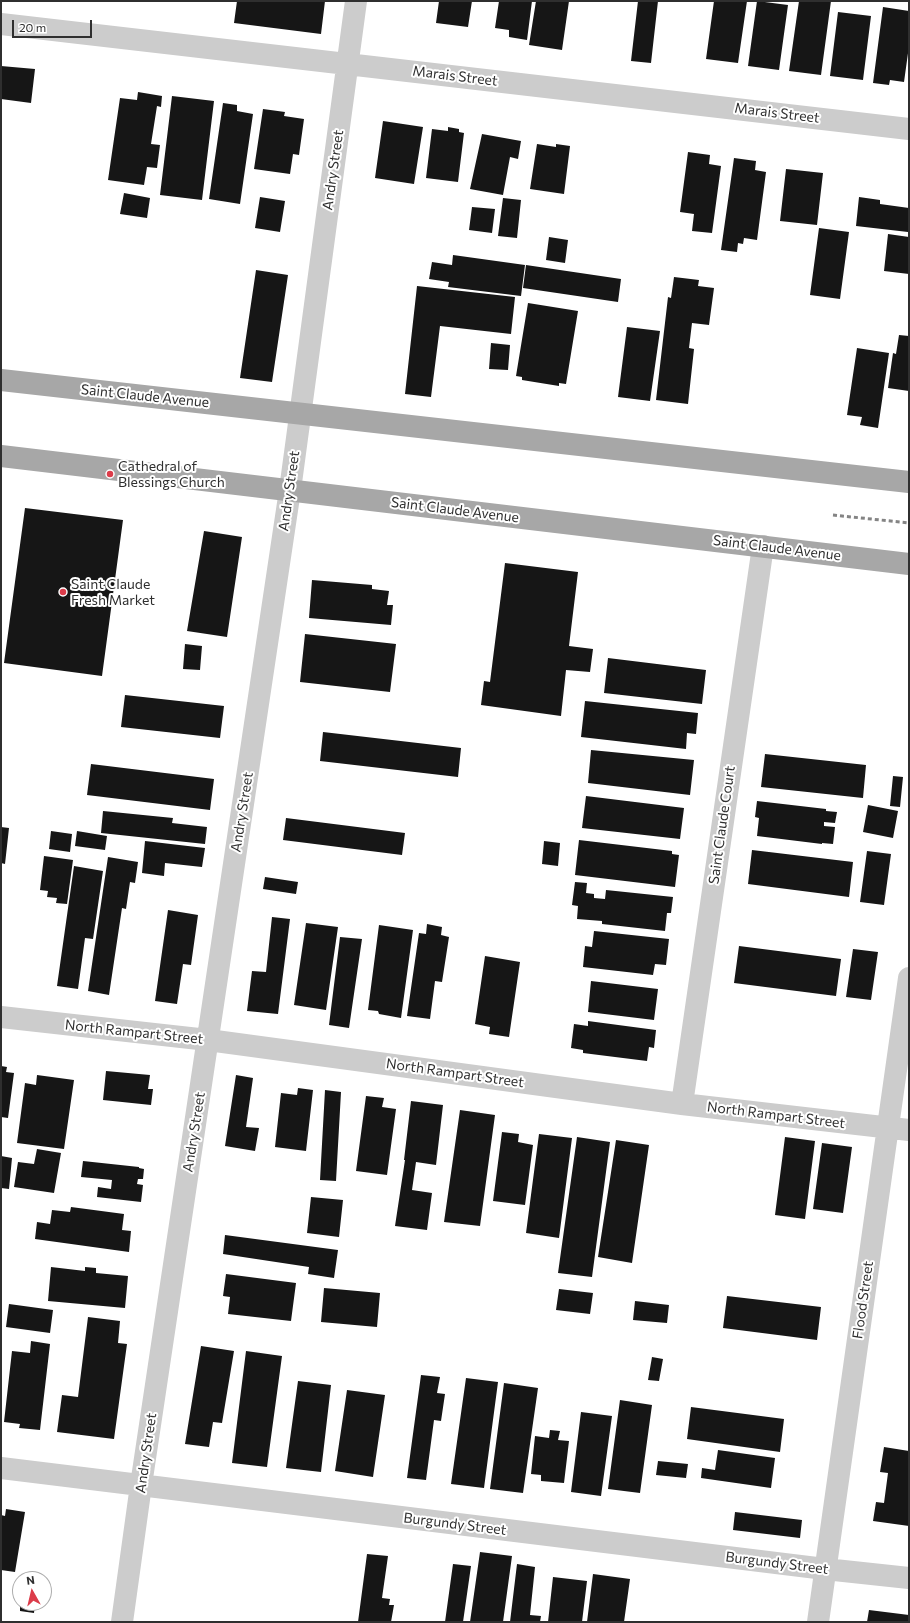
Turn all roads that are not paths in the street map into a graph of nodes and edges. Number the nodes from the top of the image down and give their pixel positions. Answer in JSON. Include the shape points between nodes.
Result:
{"nodes":[{"id":1,"x":356,"y":1,"type":"edge"},
{"id":2,"x":1,"y":24,"type":"edge"},
{"id":3,"x":347,"y":63,"type":"junction"},
{"id":4,"x":909,"y":129,"type":"edge"},
{"id":5,"x":1,"y":380,"type":"edge"},
{"id":6,"x":300,"y":413,"type":"junction"},
{"id":7,"x":1,"y":456,"type":"edge"},
{"id":8,"x":909,"y":482,"type":"edge"},
{"id":9,"x":290,"y":490,"type":"junction"},
{"id":10,"x":763,"y":546,"type":"junction"},
{"id":11,"x":909,"y":564,"type":"edge"},
{"id":12,"x":909,"y":978,"type":"edge"},
{"id":13,"x":1,"y":1017,"type":"edge"},
{"id":14,"x":208,"y":1040,"type":"junction"},
{"id":15,"x":682,"y":1104,"type":"junction"},
{"id":16,"x":887,"y":1127,"type":"junction"},
{"id":17,"x":909,"y":1130,"type":"edge"},
{"id":18,"x":1,"y":1468,"type":"edge"},
{"id":19,"x":141,"y":1485,"type":"junction"},
{"id":20,"x":825,"y":1569,"type":"junction"},
{"id":21,"x":909,"y":1578,"type":"edge"},
{"id":22,"x":122,"y":1622,"type":"edge"},
{"id":23,"x":818,"y":1622,"type":"edge"}],
"edges":[{"from":1,"to":3,"type":"street","name":"Andry Street"},
{"from":2,"to":3,"type":"street","name":"Marais Street"},
{"from":3,"to":4,"type":"street","name":"Marais Street"},
{"from":3,"to":6,"type":"street","name":"Andry Street"},
{"from":5,"to":6,"type":"main road","name":"Saint Claude Avenue"},
{"from":6,"to":8,"type":"main road","name":"Saint Claude Avenue"},
{"from":6,"to":9,"type":"street","name":"Andry Street"},
{"from":7,"to":9,"type":"main road","name":"Saint Claude Avenue"},
{"from":9,"to":10,"type":"main road","name":"Saint Claude Avenue"},
{"from":9,"to":14,"type":"street","name":"Andry Street"},
{"from":10,"to":11,"type":"main road","name":"Saint Claude Avenue"},
{"from":10,"to":15,"type":"street","name":"Saint Claude Court"},
{"from":12,"to":16,"type":"street","name":"Flood Street"},
{"from":13,"to":14,"type":"street","name":"North Rampart Street"},
{"from":14,"to":15,"type":"street","name":"North Rampart Street"},
{"from":14,"to":19,"type":"street","name":"Andry Street"},
{"from":15,"to":16,"type":"street","name":"North Rampart Street"},
{"from":16,"to":17,"type":"street","name":"North Rampart Street"},
{"from":16,"to":20,"type":"street","name":"Flood Street"},
{"from":18,"to":19,"type":"street","name":"Burgundy Street"},
{"from":19,"to":20,"type":"street","name":"Burgundy Street"},
{"from":19,"to":22,"type":"street","name":"Andry Street"},
{"from":20,"to":21,"type":"street","name":"Burgundy Street"},
{"from":20,"to":23,"type":"street","name":"Flood Street"}]}
